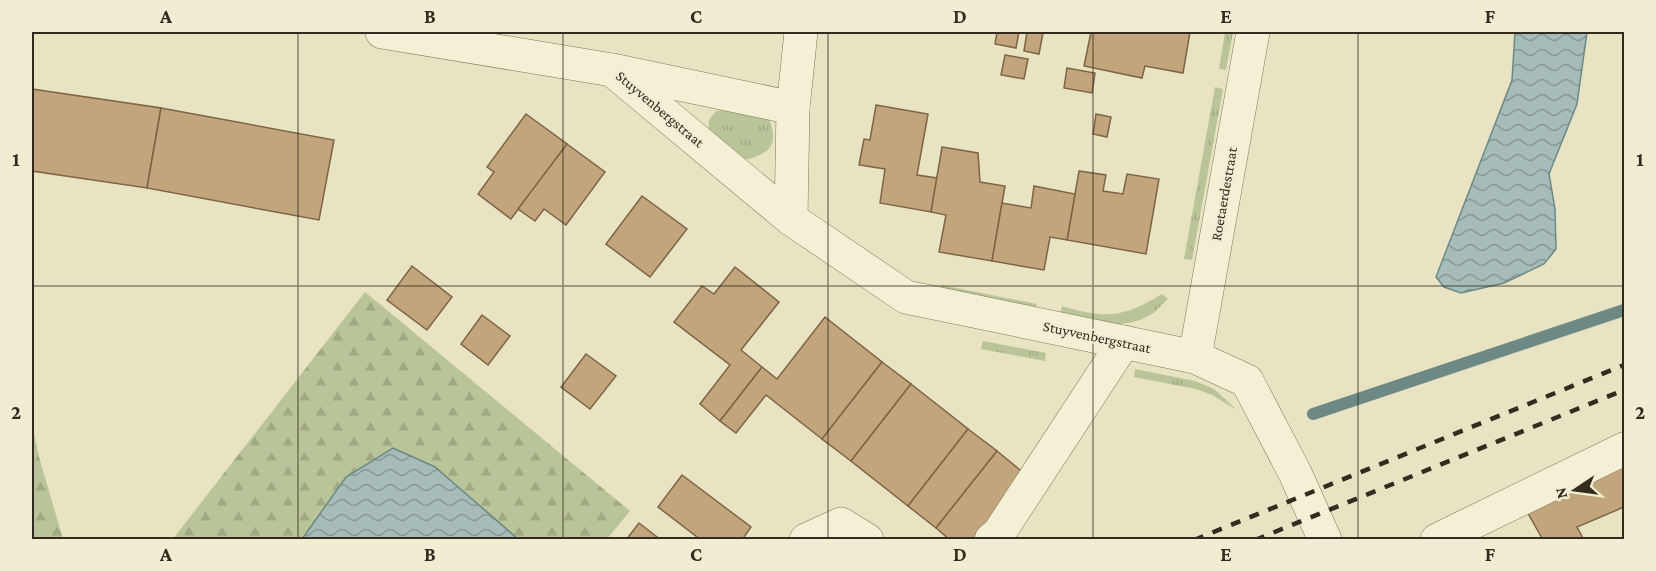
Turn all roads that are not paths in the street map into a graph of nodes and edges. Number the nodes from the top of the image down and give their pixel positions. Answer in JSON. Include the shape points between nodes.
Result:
{"nodes":[{"id":1,"x":382,"y":32,"type":"edge"},
{"id":2,"x":801,"y":32,"type":"edge"},
{"id":3,"x":1253,"y":32,"type":"edge"},
{"id":4,"x":612,"y":70,"type":"junction"},
{"id":5,"x":793,"y":108,"type":"junction"},
{"id":6,"x":790,"y":219,"type":"junction"},
{"id":7,"x":1124,"y":342,"type":"junction"},
{"id":8,"x":1195,"y":357,"type":"junction"},
{"id":9,"x":1624,"y":449,"type":"edge"},
{"id":10,"x":806,"y":540,"type":"edge"},
{"id":11,"x":867,"y":540,"type":"edge"},
{"id":12,"x":991,"y":540,"type":"edge"},
{"id":13,"x":1325,"y":540,"type":"edge"},
{"id":14,"x":1437,"y":540,"type":"edge"}],
"edges":[{"from":1,"to":4,"type":"street"},
{"from":2,"to":5,"type":"street"},
{"from":3,"to":8,"type":"street","name":"Roetaerdestraat"},
{"from":4,"to":5,"type":"street","name":"Stuyvenbergstraat"},
{"from":4,"to":6,"type":"street","name":"Stuyvenbergstraat"},
{"from":5,"to":6,"type":"street"},
{"from":6,"to":7,"type":"street","name":"Stuyvenbergstraat","via":[[906,297]]},
{"from":7,"to":8,"type":"street","name":"Stuyvenbergstraat"},
{"from":7,"to":12,"type":"street"},
{"from":8,"to":13,"type":"street","name":"Stuyvenbergstraat","via":[[1247,381]]},
{"from":9,"to":14,"type":"street"},
{"from":10,"to":11,"type":"street","via":[[841,524]]}]}
